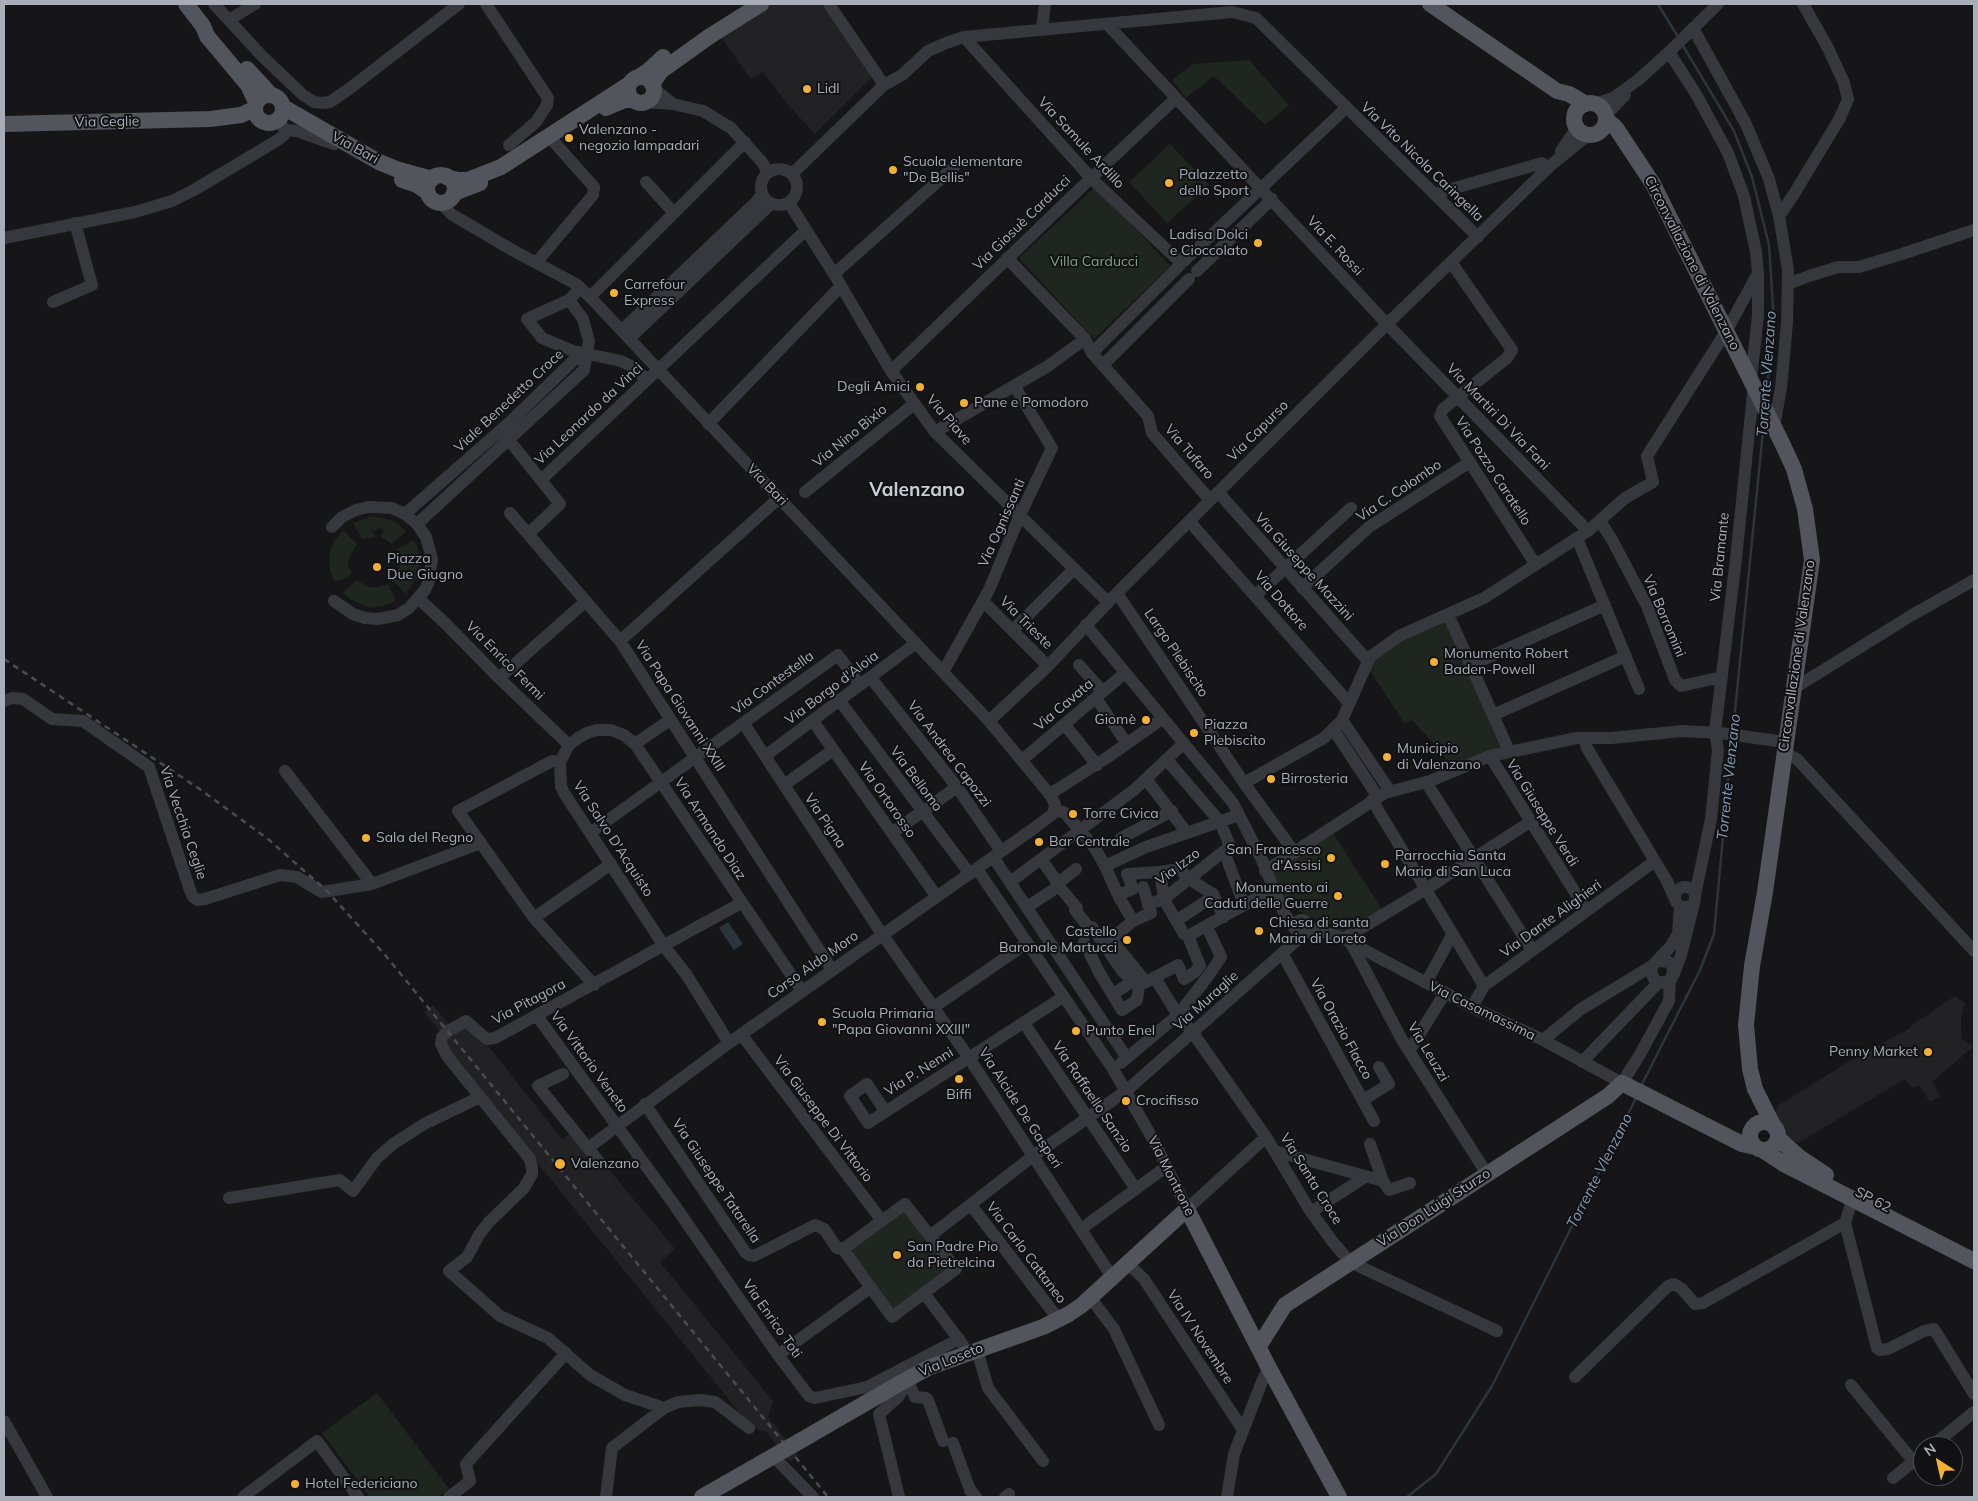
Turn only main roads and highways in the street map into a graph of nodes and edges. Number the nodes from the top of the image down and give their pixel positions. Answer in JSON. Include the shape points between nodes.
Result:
{"nodes":[{"id":1,"x":744,"y":4,"type":"edge"},
{"id":2,"x":761,"y":4,"type":"edge"},
{"id":3,"x":1430,"y":4,"type":"edge"},
{"id":4,"x":189,"y":5,"type":"edge"},
{"id":5,"x":642,"y":89,"type":"junction"},
{"id":6,"x":271,"y":113,"type":"junction"},
{"id":7,"x":4,"y":124,"type":"edge"},
{"id":8,"x":551,"y":140,"type":"junction"},
{"id":9,"x":435,"y":182,"type":"junction"},
{"id":10,"x":449,"y":198,"type":"junction"},
{"id":11,"x":1755,"y":1089,"type":"junction"},
{"id":12,"x":1776,"y":1132,"type":"junction"},
{"id":13,"x":1756,"y":1139,"type":"junction"},
{"id":14,"x":1188,"y":1209,"type":"joint"},
{"id":15,"x":1974,"y":1253,"type":"edge"},
{"id":16,"x":1974,"y":1261,"type":"edge"},
{"id":17,"x":1259,"y":1346,"type":"junction"},
{"id":18,"x":702,"y":1497,"type":"edge"},
{"id":19,"x":1339,"y":1497,"type":"edge"}],
"edges":[{"from":1,"to":5,"type":"main road","via":[[666,54],[648,72]]},
{"from":2,"to":5,"type":"main road","via":[[661,71]]},
{"from":3,"to":11,"type":"main road","name":"Circonvallazione di Valenzano","via":[[1557,91],[1591,119],[1616,128],[1653,184],[1794,469],[1803,501],[1812,560],[1752,966],[1746,1025]]},
{"from":4,"to":6,"type":"main road","via":[[207,36]]},
{"from":5,"to":8,"type":"main road"},
{"from":6,"to":7,"type":"main road","name":"Via Ceglie","via":[[210,119]]},
{"from":6,"to":9,"type":"main road","name":"Via Bari","via":[[379,162]]},
{"from":6,"to":9,"type":"main road","name":"Via Bari","via":[[300,124],[401,180],[417,185]]},
{"from":8,"to":9,"type":"main road","via":[[478,177]]},
{"from":8,"to":10,"type":"main road","via":[[507,171]]},
{"from":9,"to":10,"type":"main road","via":[[453,183]]},
{"from":9,"to":10,"type":"main road","via":[[432,200]]},
{"from":11,"to":12,"type":"main road"},
{"from":11,"to":13,"type":"main road"},
{"from":12,"to":13,"type":"main road","via":[[1775,1146]]},
{"from":12,"to":13,"type":"main road","via":[[1763,1122]]},
{"from":12,"to":15,"type":"main road","name":"SP 62","via":[[1799,1157],[1829,1177]]},
{"from":13,"to":16,"type":"main road","name":"SP 62","via":[[1784,1164]]},
{"from":13,"to":17,"type":"main road","name":"Via Don Luigi Sturzo","via":[[1724,1134],[1625,1084],[1285,1305]]},
{"from":14,"to":17,"type":"main road","name":"Via Montrone"},
{"from":14,"to":18,"type":"main road","name":"Via Loseto","bridge":true,"via":[[1090,1297],[1058,1320],[966,1349],[904,1380]]},
{"from":17,"to":19,"type":"main road","name":"Via Montrone"}]}
